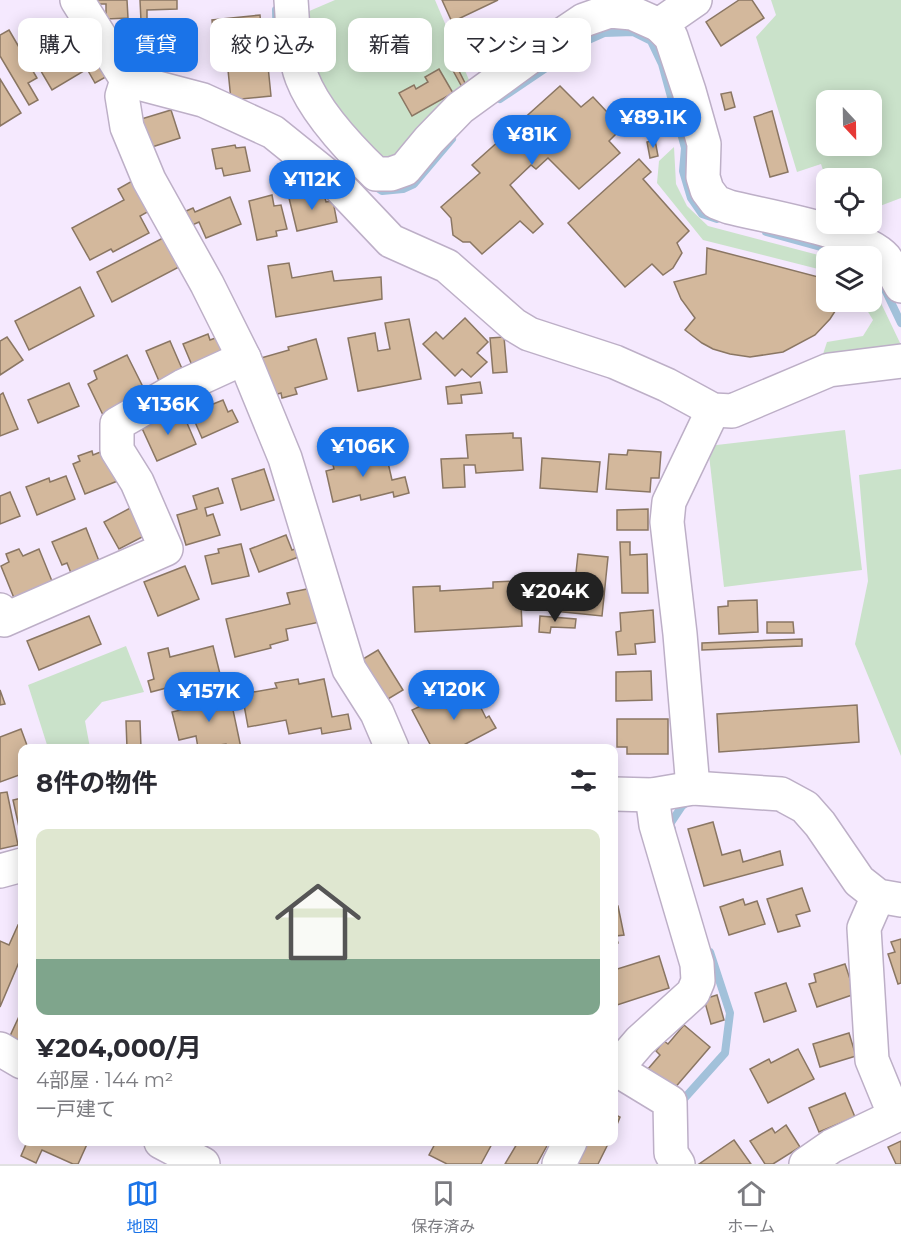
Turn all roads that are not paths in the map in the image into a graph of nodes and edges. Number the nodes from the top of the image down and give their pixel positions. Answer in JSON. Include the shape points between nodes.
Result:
{"nodes":[{"id":1,"x":76,"y":0,"type":"edge"},
{"id":2,"x":291,"y":0,"type":"edge"},
{"id":3,"x":694,"y":0,"type":"edge"},
{"id":4,"x":659,"y":25,"type":"junction"},
{"id":5,"x":127,"y":80,"type":"junction"},
{"id":6,"x":360,"y":159,"type":"junction"},
{"id":7,"x":335,"y":182,"type":"junction"},
{"id":8,"x":901,"y":286,"type":"edge"},
{"id":9,"x":244,"y":358,"type":"junction"},
{"id":10,"x":901,"y":361,"type":"edge"},
{"id":11,"x":713,"y":410,"type":"junction"},
{"id":12,"x":0,"y":610,"type":"edge"},
{"id":13,"x":390,"y":744,"type":"edge"},
{"id":14,"x":693,"y":788,"type":"junction"},
{"id":15,"x":618,"y":794,"type":"edge"},
{"id":16,"x":652,"y":795,"type":"junction"},
{"id":17,"x":18,"y":866,"type":"edge"},
{"id":18,"x":0,"y":871,"type":"edge"},
{"id":19,"x":890,"y":898,"type":"edge"},
{"id":20,"x":0,"y":1049,"type":"edge"},
{"id":21,"x":18,"y":1060,"type":"edge"},
{"id":22,"x":618,"y":1065,"type":"edge"},
{"id":23,"x":618,"y":1070,"type":"edge"},
{"id":24,"x":568,"y":1146,"type":"edge"},
{"id":25,"x":559,"y":1164,"type":"edge"},
{"id":26,"x":678,"y":1164,"type":"edge"},
{"id":27,"x":806,"y":1164,"type":"edge"}],
"edges":[{"from":1,"to":5,"type":"street"},
{"from":2,"to":6,"type":"street","via":[[296,57],[303,79],[318,107]]},
{"from":3,"to":4,"type":"street"},
{"from":4,"to":6,"type":"street","via":[[632,13],[610,11],[584,20],[460,108],[405,169],[376,174]]},
{"from":4,"to":8,"type":"street","via":[[672,37],[704,144],[703,177],[716,202],[867,244],[885,258]]},
{"from":5,"to":7,"type":"street","via":[[203,100],[273,132]]},
{"from":5,"to":9,"type":"street","via":[[122,96],[127,127],[149,180]]},
{"from":6,"to":7,"type":"street"},
{"from":7,"to":11,"type":"street","via":[[391,241],[447,266],[514,325],[615,362]]},
{"from":9,"to":12,"type":"street","via":[[183,386],[117,424],[117,450],[166,549],[4,620]]},
{"from":9,"to":13,"type":"street","via":[[285,458],[349,669],[377,713]]},
{"from":10,"to":11,"type":"street","via":[[829,370],[732,411]]},
{"from":11,"to":14,"type":"street","via":[[669,502],[667,522]]},
{"from":14,"to":16,"type":"street"},
{"from":14,"to":19,"type":"street","via":[[781,794],[806,807],[859,881]]},
{"from":15,"to":16,"type":"street"},
{"from":16,"to":22,"type":"street","via":[[656,825],[697,964],[698,981],[693,993]]},
{"from":17,"to":18,"type":"street"},
{"from":19,"to":27,"type":"street","via":[[864,928],[872,1060],[895,1116],[832,1146]]},
{"from":20,"to":21,"type":"street"},
{"from":23,"to":26,"type":"street","via":[[670,1102],[671,1153]]},
{"from":24,"to":25,"type":"street"}]}
